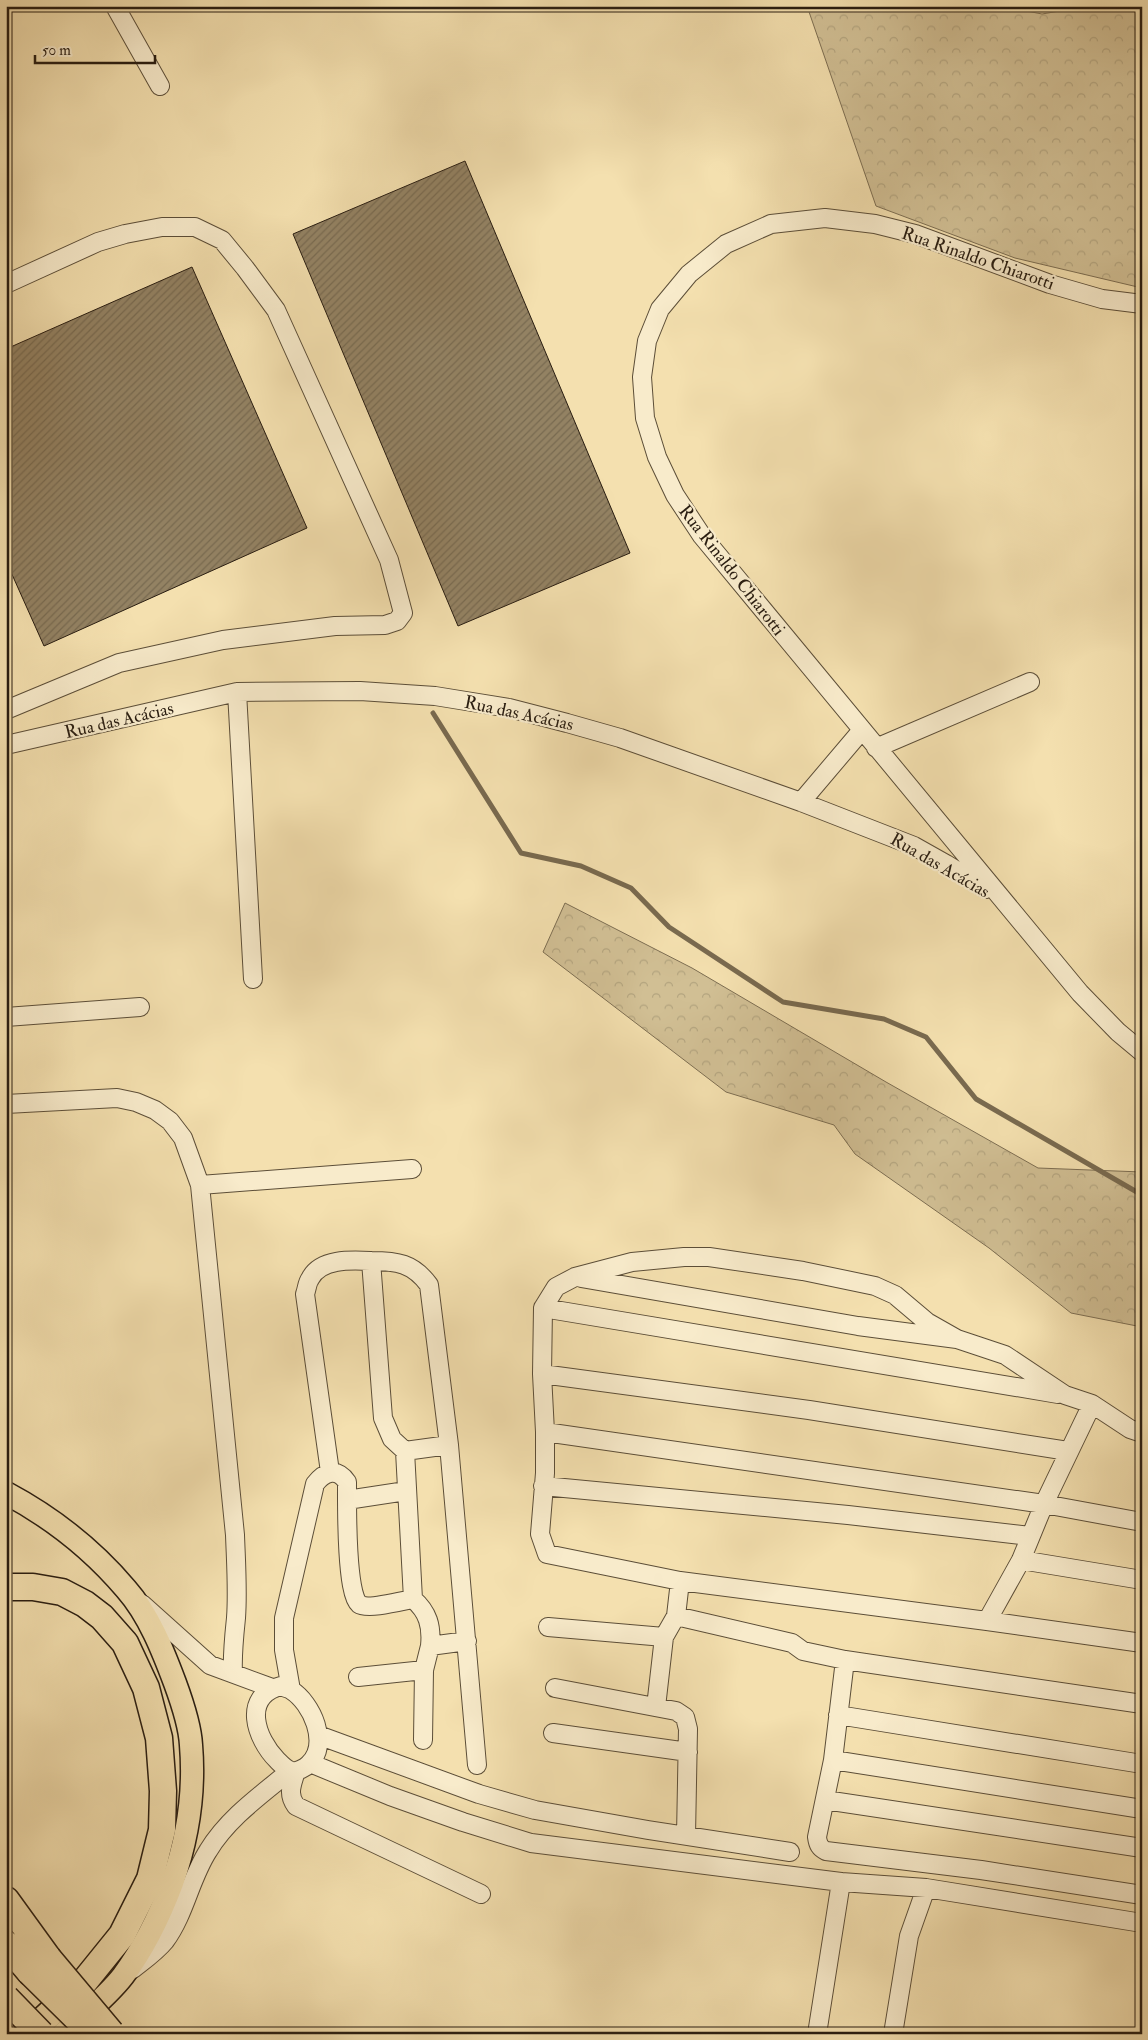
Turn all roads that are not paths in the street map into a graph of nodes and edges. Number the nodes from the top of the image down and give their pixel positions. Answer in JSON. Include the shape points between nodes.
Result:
{"nodes":[{"id":1,"x":115,"y":6,"type":"edge"},
{"id":2,"x":160,"y":86,"type":"dead end"},
{"id":3,"x":6,"y":284,"type":"edge"},
{"id":4,"x":1142,"y":304,"type":"edge"},
{"id":5,"x":1030,"y":682,"type":"dead end"},
{"id":6,"x":237,"y":692,"type":"junction"},
{"id":7,"x":6,"y":710,"type":"edge"},
{"id":8,"x":862,"y":730,"type":"junction"},
{"id":9,"x":6,"y":745,"type":"edge"},
{"id":10,"x":876,"y":748,"type":"junction"},
{"id":11,"x":801,"y":802,"type":"junction"},
{"id":12,"x":1001,"y":900,"type":"junction"},
{"id":13,"x":252,"y":979,"type":"dead end"},
{"id":14,"x":140,"y":1007,"type":"dead end"},
{"id":15,"x":6,"y":1017,"type":"edge"},
{"id":16,"x":1142,"y":1052,"type":"edge"},
{"id":17,"x":6,"y":1104,"type":"edge"},
{"id":18,"x":412,"y":1169,"type":"dead end"},
{"id":19,"x":200,"y":1185,"type":"junction"},
{"id":20,"x":371,"y":1261,"type":"junction"},
{"id":21,"x":575,"y":1277,"type":"junction"},
{"id":22,"x":543,"y":1308,"type":"junction"},
{"id":23,"x":957,"y":1339,"type":"junction"},
{"id":24,"x":542,"y":1374,"type":"junction"},
{"id":25,"x":1065,"y":1395,"type":"junction"},
{"id":26,"x":1092,"y":1404,"type":"junction"},
{"id":27,"x":545,"y":1432,"type":"junction"},
{"id":28,"x":1142,"y":1433,"type":"edge"},
{"id":29,"x":449,"y":1444,"type":"junction"},
{"id":30,"x":405,"y":1451,"type":"junction"},
{"id":31,"x":1068,"y":1451,"type":"junction"},
{"id":32,"x":330,"y":1472,"type":"junction"},
{"id":33,"x":543,"y":1486,"type":"junction"},
{"id":34,"x":406,"y":1491,"type":"junction"},
{"id":35,"x":6,"y":1492,"type":"edge"},
{"id":36,"x":347,"y":1500,"type":"junction"},
{"id":37,"x":1044,"y":1504,"type":"junction"},
{"id":38,"x":1142,"y":1522,"type":"edge"},
{"id":39,"x":1030,"y":1536,"type":"junction"},
{"id":40,"x":1021,"y":1560,"type":"junction"},
{"id":41,"x":1142,"y":1580,"type":"edge"},
{"id":42,"x":680,"y":1581,"type":"junction"},
{"id":43,"x":6,"y":1587,"type":"edge"},
{"id":44,"x":127,"y":1590,"type":"junction"},
{"id":45,"x":413,"y":1599,"type":"junction"},
{"id":46,"x":676,"y":1616,"type":"junction"},
{"id":47,"x":986,"y":1621,"type":"junction"},
{"id":48,"x":548,"y":1627,"type":"dead end"},
{"id":49,"x":664,"y":1638,"type":"junction"},
{"id":50,"x":467,"y":1641,"type":"junction"},
{"id":51,"x":1142,"y":1643,"type":"edge"},
{"id":52,"x":430,"y":1646,"type":"junction"},
{"id":53,"x":845,"y":1660,"type":"junction"},
{"id":54,"x":424,"y":1670,"type":"junction"},
{"id":55,"x":233,"y":1674,"type":"junction"},
{"id":56,"x":358,"y":1677,"type":"dead end"},
{"id":57,"x":272,"y":1688,"type":"junction"},
{"id":58,"x":555,"y":1688,"type":"dead end"},
{"id":59,"x":291,"y":1690,"type":"junction"},
{"id":60,"x":1142,"y":1704,"type":"edge"},
{"id":61,"x":656,"y":1707,"type":"junction"},
{"id":62,"x":838,"y":1715,"type":"junction"},
{"id":63,"x":553,"y":1733,"type":"dead end"},
{"id":64,"x":318,"y":1735,"type":"junction"},
{"id":65,"x":423,"y":1740,"type":"dead end"},
{"id":66,"x":688,"y":1752,"type":"junction"},
{"id":67,"x":833,"y":1760,"type":"junction"},
{"id":68,"x":1142,"y":1764,"type":"edge"},
{"id":69,"x":477,"y":1765,"type":"dead end"},
{"id":70,"x":299,"y":1768,"type":"junction"},
{"id":71,"x":825,"y":1800,"type":"junction"},
{"id":72,"x":1142,"y":1809,"type":"edge"},
{"id":73,"x":686,"y":1836,"type":"junction"},
{"id":74,"x":1142,"y":1848,"type":"edge"},
{"id":75,"x":790,"y":1852,"type":"dead end"},
{"id":76,"x":841,"y":1882,"type":"junction"},
{"id":77,"x":926,"y":1888,"type":"junction"},
{"id":78,"x":481,"y":1894,"type":"dead end"},
{"id":79,"x":1142,"y":1895,"type":"edge"},
{"id":80,"x":6,"y":1900,"type":"edge"},
{"id":81,"x":1142,"y":1923,"type":"edge"},
{"id":82,"x":6,"y":1944,"type":"edge"},
{"id":83,"x":39,"y":1965,"type":"junction"},
{"id":84,"x":122,"y":1977,"type":"junction"},
{"id":85,"x":6,"y":1998,"type":"edge"},
{"id":86,"x":106,"y":2033,"type":"edge"},
{"id":87,"x":28,"y":2034,"type":"edge"},
{"id":88,"x":41,"y":2034,"type":"edge"},
{"id":89,"x":63,"y":2034,"type":"edge"},
{"id":90,"x":817,"y":2034,"type":"edge"},
{"id":91,"x":893,"y":2034,"type":"edge"}],
"edges":[{"from":1,"to":2,"type":"street"},
{"from":3,"to":7,"type":"street","via":[[98,242],[125,234],[162,227],[195,227],[222,240],[276,310],[389,560],[403,613],[397,621],[385,625],[335,626],[223,640],[119,663]]},
{"from":4,"to":8,"type":"street","name":"Rua Rinaldo Chiarotti","via":[[1102,299],[1050,284],[915,234],[876,224],[825,218],[771,224],[726,244],[689,274],[660,309],[647,341],[642,377],[645,418],[657,457],[675,495],[702,536]]},
{"from":5,"to":10,"type":"street"},
{"from":6,"to":9,"type":"street","name":"Rua das Acácias"},
{"from":6,"to":11,"type":"street","name":"Rua das Acácias","via":[[360,691],[435,696],[509,708],[620,738]]},
{"from":6,"to":13,"type":"street"},
{"from":8,"to":10,"type":"street","name":"Rua Rinaldo Chiarotti"},
{"from":8,"to":11,"type":"street"},
{"from":10,"to":12,"type":"street","name":"Rua Rinaldo Chiarotti"},
{"from":11,"to":12,"type":"street","name":"Rua das Acácias","via":[[914,846]]},
{"from":12,"to":16,"type":"street","name":"Rua Rinaldo Chiarotti","via":[[1080,993]]},
{"from":14,"to":15,"type":"street"},
{"from":17,"to":19,"type":"street","via":[[117,1098],[136,1102],[170,1121],[182,1138]]},
{"from":18,"to":19,"type":"street"},
{"from":19,"to":55,"type":"street","via":[[235,1535],[237,1572]]},
{"from":20,"to":29,"type":"street","via":[[398,1262],[408,1266],[420,1273],[429,1285]]},
{"from":20,"to":30,"type":"street","via":[[383,1418],[392,1439]]},
{"from":20,"to":32,"type":"street","via":[[334,1262],[320,1267],[310,1278],[305,1294]]},
{"from":21,"to":22,"type":"street","via":[[556,1287]]},
{"from":21,"to":23,"type":"street","via":[[858,1326]]},
{"from":21,"to":23,"type":"street","via":[[632,1262],[684,1257],[709,1257],[803,1271],[875,1286],[895,1295],[927,1322]]},
{"from":22,"to":24,"type":"street"},
{"from":22,"to":25,"type":"street"},
{"from":23,"to":25,"type":"street","via":[[1005,1355]]},
{"from":24,"to":27,"type":"street"},
{"from":24,"to":31,"type":"street","via":[[809,1410]]},
{"from":25,"to":26,"type":"street"},
{"from":26,"to":28,"type":"street","via":[[1130,1429]]},
{"from":26,"to":31,"type":"street"},
{"from":27,"to":33,"type":"street"},
{"from":27,"to":37,"type":"street"},
{"from":29,"to":30,"type":"street"},
{"from":29,"to":50,"type":"street"},
{"from":30,"to":34,"type":"street"},
{"from":31,"to":37,"type":"street"},
{"from":32,"to":36,"type":"street","via":[[343,1476]]},
{"from":32,"to":59,"type":"street","via":[[322,1475],[315,1484],[284,1618],[284,1650]]},
{"from":33,"to":39,"type":"street","via":[[848,1514]]},
{"from":33,"to":42,"type":"street","via":[[540,1534],[548,1554]]},
{"from":34,"to":36,"type":"street"},
{"from":34,"to":45,"type":"street"},
{"from":35,"to":44,"type":"main road","via":[[56,1523]]},
{"from":36,"to":45,"type":"street","via":[[347,1534],[356,1600],[368,1607]]},
{"from":37,"to":38,"type":"street"},
{"from":37,"to":39,"type":"street"},
{"from":39,"to":40,"type":"street"},
{"from":40,"to":41,"type":"street"},
{"from":40,"to":47,"type":"street"},
{"from":42,"to":46,"type":"street"},
{"from":42,"to":47,"type":"street"},
{"from":43,"to":87,"type":"highway","via":[[62,1592],[102,1617],[124,1643],[146,1688],[159,1738],[163,1790],[162,1830],[150,1879],[122,1935],[84,1982]]},
{"from":44,"to":55,"type":"street","via":[[210,1664]]},
{"from":44,"to":84,"type":"main road","via":[[146,1619],[167,1662],[181,1702],[191,1744],[191,1776],[190,1817],[180,1858],[159,1914]]},
{"from":45,"to":52,"type":"street","via":[[426,1613],[430,1623]]},
{"from":46,"to":49,"type":"street"},
{"from":46,"to":53,"type":"street","via":[[792,1643],[803,1651]]},
{"from":47,"to":51,"type":"street"},
{"from":48,"to":49,"type":"street"},
{"from":49,"to":61,"type":"street"},
{"from":50,"to":52,"type":"street"},
{"from":50,"to":69,"type":"street"},
{"from":52,"to":54,"type":"street"},
{"from":53,"to":60,"type":"street"},
{"from":53,"to":62,"type":"street"},
{"from":54,"to":56,"type":"street"},
{"from":54,"to":65,"type":"street"},
{"from":55,"to":57,"type":"street"},
{"from":57,"to":59,"type":"street","via":[[281,1686]]},
{"from":57,"to":70,"type":"street","via":[[256,1706],[255,1719],[262,1740],[271,1754]]},
{"from":58,"to":61,"type":"street"},
{"from":59,"to":64,"type":"street","via":[[310,1710]]},
{"from":61,"to":66,"type":"street","via":[[676,1710],[685,1717]]},
{"from":62,"to":67,"type":"street"},
{"from":62,"to":68,"type":"street"},
{"from":63,"to":66,"type":"street"},
{"from":64,"to":70,"type":"street","via":[[315,1754]]},
{"from":64,"to":73,"type":"street","via":[[446,1783],[516,1804]]},
{"from":66,"to":73,"type":"street"},
{"from":67,"to":71,"type":"street"},
{"from":67,"to":72,"type":"street"},
{"from":70,"to":76,"type":"street","via":[[531,1843]]},
{"from":70,"to":78,"type":"street","via":[[290,1798],[296,1806]]},
{"from":70,"to":84,"type":"street","via":[[257,1798],[220,1832],[206,1853],[164,1942]]},
{"from":71,"to":74,"type":"street"},
{"from":71,"to":79,"type":"street","via":[[817,1837],[821,1849],[826,1851],[981,1870]]},
{"from":73,"to":75,"type":"street"},
{"from":76,"to":77,"type":"street"},
{"from":76,"to":90,"type":"street"},
{"from":77,"to":81,"type":"street"},
{"from":77,"to":91,"type":"street","via":[[909,1936]]},
{"from":80,"to":83,"type":"highway"},
{"from":82,"to":83,"type":"highway"},
{"from":83,"to":86,"type":"highway","bridge":true},
{"from":84,"to":89,"type":"main road"},
{"from":85,"to":88,"type":"highway","bridge":true}]}
